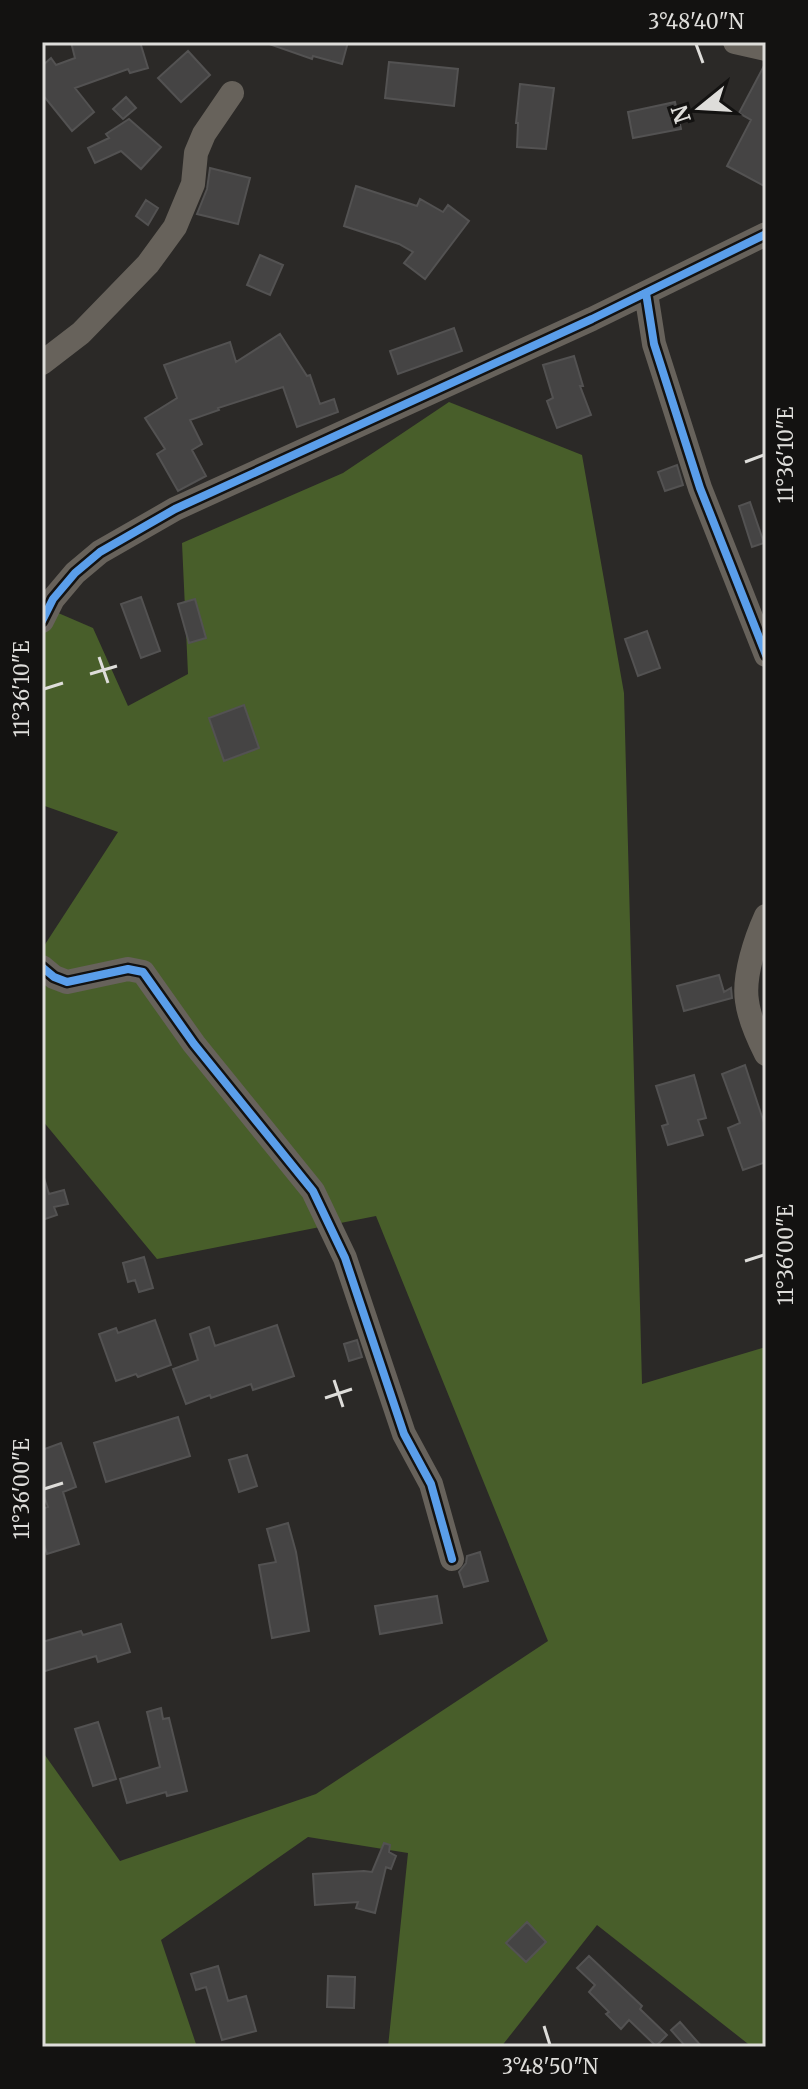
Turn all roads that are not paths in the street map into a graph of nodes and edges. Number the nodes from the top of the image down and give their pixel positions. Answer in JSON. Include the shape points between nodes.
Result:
{"nodes":[{"id":1,"x":735,"y":42,"type":"edge"},
{"id":2,"x":766,"y":49,"type":"edge"},
{"id":3,"x":232,"y":93,"type":"dead end"},
{"id":4,"x":766,"y":234,"type":"edge"},
{"id":5,"x":646,"y":293,"type":"junction"},
{"id":6,"x":42,"y":363,"type":"edge"},
{"id":7,"x":47,"y":596,"type":"edge"},
{"id":8,"x":42,"y":621,"type":"edge"},
{"id":9,"x":766,"y":655,"type":"edge"},
{"id":10,"x":766,"y":916,"type":"edge"},
{"id":11,"x":42,"y":967,"type":"edge"},
{"id":12,"x":766,"y":1054,"type":"edge"},
{"id":13,"x":452,"y":1559,"type":"dead end"}],
"edges":[{"from":1,"to":2,"type":"street"},
{"from":3,"to":6,"type":"street","via":[[204,134],[193,184],[175,227],[103,313]]},
{"from":4,"to":5,"type":"street"},
{"from":5,"to":7,"type":"street","via":[[175,509],[100,552]]},
{"from":5,"to":9,"type":"street","via":[[654,344],[695,474]]},
{"from":7,"to":8,"type":"street"},
{"from":10,"to":12,"type":"street","via":[[755,940],[746,1000]]},
{"from":11,"to":13,"type":"street","via":[[67,982],[128,969],[143,972],[313,1191],[345,1258],[404,1434],[431,1484]]}]}
